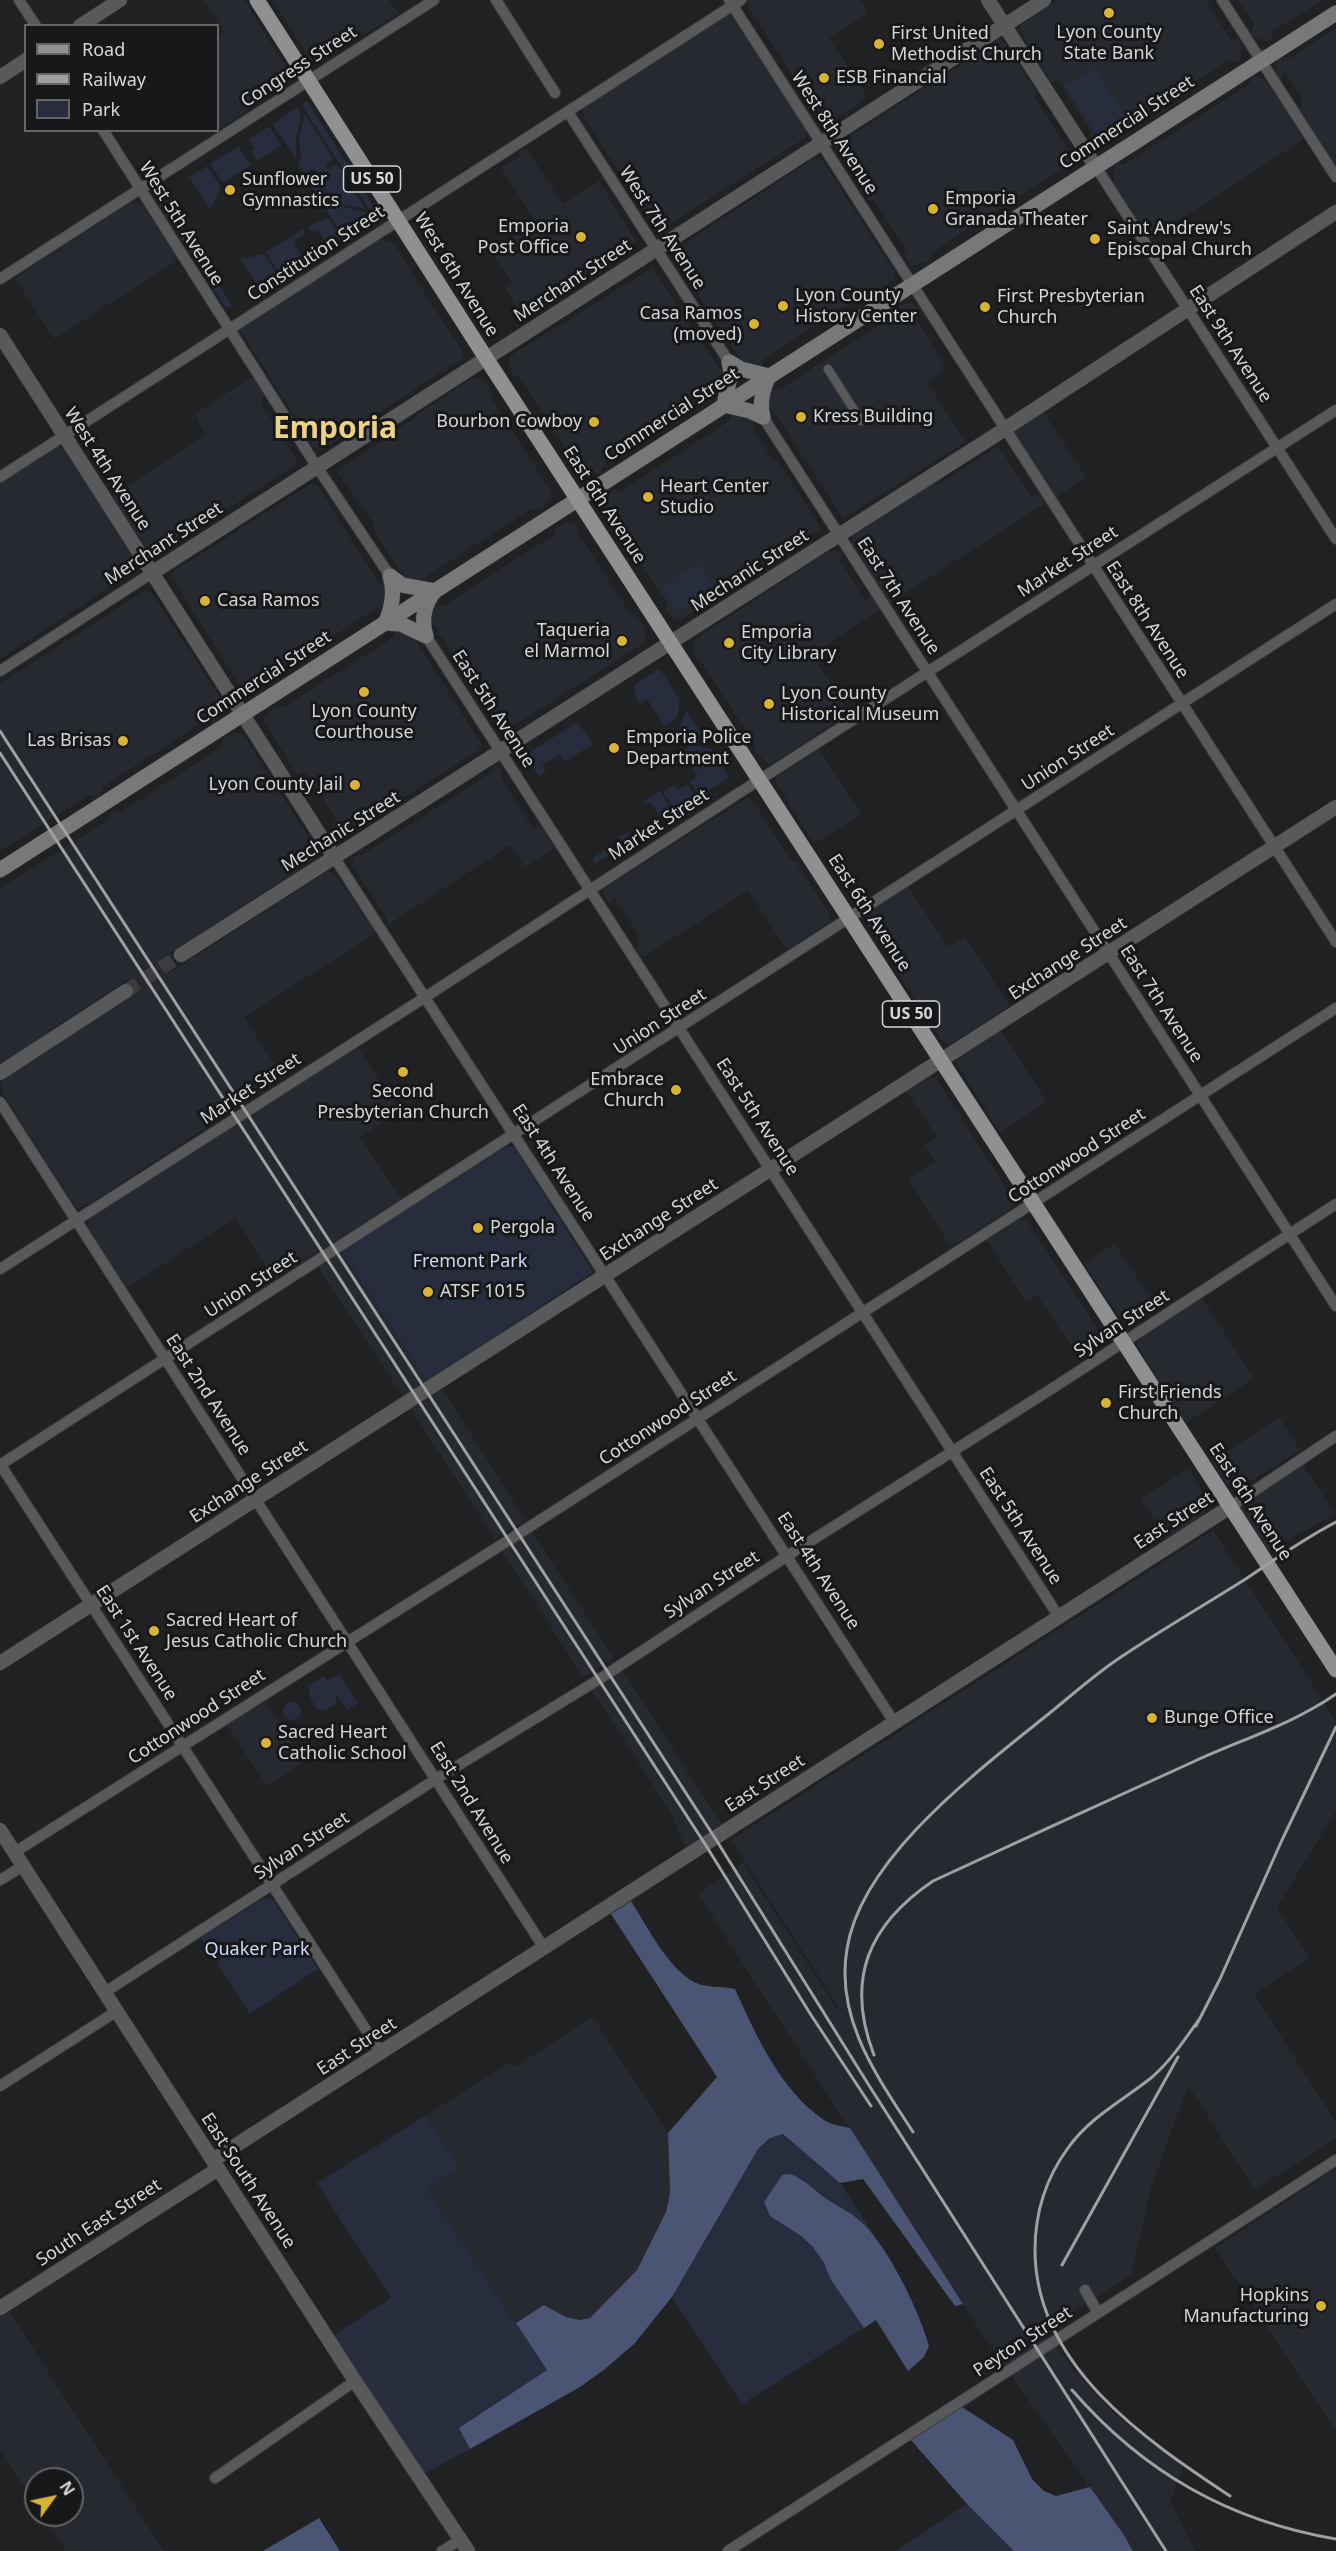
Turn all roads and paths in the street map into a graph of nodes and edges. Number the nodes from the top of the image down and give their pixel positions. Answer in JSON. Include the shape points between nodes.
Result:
{"nodes":[{"id":1,"x":19,"y":0,"type":"edge"},
{"id":2,"x":120,"y":0,"type":"edge"},
{"id":3,"x":257,"y":0,"type":"edge"},
{"id":4,"x":434,"y":0,"type":"edge"},
{"id":5,"x":496,"y":0,"type":"edge"},
{"id":6,"x":988,"y":0,"type":"edge"},
{"id":7,"x":1044,"y":0,"type":"edge"},
{"id":8,"x":1222,"y":0,"type":"edge"},
{"id":9,"x":734,"y":2,"type":"edge"},
{"id":10,"x":1336,"y":12,"type":"edge"},
{"id":11,"x":35,"y":24,"type":"edge"},
{"id":12,"x":83,"y":24,"type":"edge"},
{"id":13,"x":1005,"y":25,"type":"junction"},
{"id":14,"x":1261,"y":60,"type":"junction"},
{"id":15,"x":24,"y":61,"type":"edge"},
{"id":16,"x":0,"y":77,"type":"edge"},
{"id":17,"x":308,"y":81,"type":"junction"},
{"id":18,"x":555,"y":93,"type":"dead end"},
{"id":19,"x":568,"y":112,"type":"junction"},
{"id":20,"x":104,"y":132,"type":"edge"},
{"id":21,"x":821,"y":143,"type":"junction"},
{"id":22,"x":1095,"y":167,"type":"junction"},
{"id":23,"x":1336,"y":177,"type":"edge"},
{"id":24,"x":140,"y":189,"type":"junction"},
{"id":25,"x":1336,"y":212,"type":"edge"},
{"id":26,"x":399,"y":220,"type":"junction"},
{"id":27,"x":656,"y":249,"type":"junction"},
{"id":28,"x":0,"y":279,"type":"edge"},
{"id":29,"x":912,"y":285,"type":"junction"},
{"id":30,"x":1187,"y":308,"type":"junction"},
{"id":31,"x":229,"y":330,"type":"junction"},
{"id":32,"x":0,"y":335,"type":"edge"},
{"id":33,"x":486,"y":358,"type":"junction"},
{"id":34,"x":729,"y":362,"type":"junction"},
{"id":35,"x":828,"y":369,"type":"dead end"},
{"id":36,"x":769,"y":376,"type":"junction"},
{"id":37,"x":724,"y":405,"type":"junction"},
{"id":38,"x":1336,"y":410,"type":"edge"},
{"id":39,"x":763,"y":417,"type":"junction"},
{"id":40,"x":861,"y":421,"type":"dead end"},
{"id":41,"x":1004,"y":429,"type":"junction"},
{"id":42,"x":64,"y":435,"type":"junction"},
{"id":43,"x":1277,"y":448,"type":"junction"},
{"id":44,"x":317,"y":467,"type":"junction"},
{"id":45,"x":0,"y":477,"type":"edge"},
{"id":46,"x":578,"y":499,"type":"junction"},
{"id":47,"x":839,"y":535,"type":"junction"},
{"id":48,"x":1336,"y":539,"type":"edge"},
{"id":49,"x":1092,"y":566,"type":"junction"},
{"id":50,"x":152,"y":573,"type":"junction"},
{"id":51,"x":390,"y":576,"type":"junction"},
{"id":52,"x":435,"y":591,"type":"junction"},
{"id":53,"x":1336,"y":604,"type":"edge"},
{"id":54,"x":385,"y":623,"type":"junction"},
{"id":55,"x":426,"y":636,"type":"junction"},
{"id":56,"x":671,"y":643,"type":"junction"},
{"id":57,"x":0,"y":671,"type":"edge"},
{"id":58,"x":927,"y":672,"type":"junction"},
{"id":59,"x":1182,"y":704,"type":"junction"},
{"id":60,"x":243,"y":714,"type":"junction"},
{"id":61,"x":501,"y":752,"type":"junction"},
{"id":62,"x":759,"y":780,"type":"junction"},
{"id":63,"x":1336,"y":807,"type":"edge"},
{"id":64,"x":1016,"y":811,"type":"junction"},
{"id":65,"x":1275,"y":847,"type":"junction"},
{"id":66,"x":334,"y":857,"type":"junction"},
{"id":67,"x":0,"y":870,"type":"edge"},
{"id":68,"x":589,"y":889,"type":"junction"},
{"id":69,"x":849,"y":919,"type":"junction"},
{"id":70,"x":1336,"y":942,"type":"edge"},
{"id":71,"x":1108,"y":954,"type":"junction"},
{"id":72,"x":182,"y":955,"type":"tunnel mouth"},
{"id":73,"x":126,"y":991,"type":"tunnel mouth"},
{"id":74,"x":425,"y":998,"type":"junction"},
{"id":75,"x":1336,"y":1008,"type":"edge"},
{"id":76,"x":679,"y":1028,"type":"junction"},
{"id":77,"x":942,"y":1061,"type":"junction"},
{"id":78,"x":0,"y":1073,"type":"edge"},
{"id":79,"x":1201,"y":1096,"type":"junction"},
{"id":80,"x":0,"y":1102,"type":"edge"},
{"id":81,"x":513,"y":1136,"type":"junction"},
{"id":82,"x":771,"y":1169,"type":"junction"},
{"id":83,"x":1034,"y":1203,"type":"junction"},
{"id":84,"x":1336,"y":1204,"type":"edge"},
{"id":85,"x":76,"y":1220,"type":"junction"},
{"id":86,"x":1289,"y":1234,"type":"junction"},
{"id":87,"x":0,"y":1269,"type":"edge"},
{"id":88,"x":605,"y":1275,"type":"junction"},
{"id":89,"x":1336,"y":1306,"type":"edge"},
{"id":90,"x":863,"y":1313,"type":"junction"},
{"id":91,"x":1124,"y":1342,"type":"junction"},
{"id":92,"x":165,"y":1359,"type":"junction"},
{"id":93,"x":698,"y":1418,"type":"junction"},
{"id":94,"x":1336,"y":1436,"type":"edge"},
{"id":95,"x":952,"y":1451,"type":"junction"},
{"id":96,"x":0,"y":1464,"type":"edge"},
{"id":97,"x":255,"y":1499,"type":"junction"},
{"id":98,"x":1230,"y":1507,"type":"junction"},
{"id":99,"x":787,"y":1556,"type":"junction"},
{"id":100,"x":91,"y":1605,"type":"junction"},
{"id":101,"x":1059,"y":1617,"type":"junction"},
{"id":102,"x":347,"y":1641,"type":"junction"},
{"id":103,"x":0,"y":1663,"type":"edge"},
{"id":104,"x":1336,"y":1670,"type":"edge"},
{"id":105,"x":894,"y":1722,"type":"junction"},
{"id":106,"x":182,"y":1746,"type":"junction"},
{"id":107,"x":436,"y":1779,"type":"junction"},
{"id":108,"x":0,"y":1830,"type":"edge"},
{"id":109,"x":15,"y":1852,"type":"junction"},
{"id":110,"x":23,"y":1866,"type":"junction"},
{"id":111,"x":0,"y":1880,"type":"edge"},
{"id":112,"x":273,"y":1884,"type":"junction"},
{"id":113,"x":544,"y":1948,"type":"junction"},
{"id":114,"x":105,"y":1992,"type":"junction"},
{"id":115,"x":117,"y":2011,"type":"junction"},
{"id":116,"x":381,"y":2053,"type":"junction"},
{"id":117,"x":0,"y":2086,"type":"edge"},
{"id":118,"x":1336,"y":2160,"type":"edge"},
{"id":119,"x":216,"y":2165,"type":"junction"},
{"id":120,"x":1085,"y":2290,"type":"dead end"},
{"id":121,"x":0,"y":2308,"type":"edge"},
{"id":122,"x":1098,"y":2313,"type":"junction"},
{"id":123,"x":355,"y":2381,"type":"junction"},
{"id":124,"x":215,"y":2478,"type":"dead end"},
{"id":125,"x":464,"y":2545,"type":"edge"},
{"id":126,"x":442,"y":2551,"type":"edge"},
{"id":127,"x":728,"y":2551,"type":"edge"}],
"edges":[{"from":1,"to":11,"type":"street"},
{"from":2,"to":12,"type":"street"},
{"from":3,"to":17,"type":"main road","name":"West 6th Avenue","number":"US 50"},
{"from":4,"to":17,"type":"street","name":"Congress Street"},
{"from":5,"to":18,"type":"street"},
{"from":6,"to":13,"type":"street"},
{"from":7,"to":13,"type":"street","name":"Merchant Street"},
{"from":8,"to":14,"type":"street"},
{"from":9,"to":19,"type":"street","name":"Constitution Street"},
{"from":9,"to":21,"type":"street","name":"West 8th Avenue"},
{"from":10,"to":14,"type":"main road","name":"Commercial Street"},
{"from":13,"to":21,"type":"street","name":"Merchant Street"},
{"from":13,"to":22,"type":"street"},
{"from":14,"to":22,"type":"main road","name":"Commercial Street"},
{"from":14,"to":23,"type":"street"},
{"from":15,"to":16,"type":"street"},
{"from":17,"to":24,"type":"street","name":"Congress Street"},
{"from":17,"to":26,"type":"main road","name":"West 6th Avenue","number":"US 50"},
{"from":19,"to":26,"type":"street","name":"Constitution Street"},
{"from":19,"to":27,"type":"street","name":"West 7th Avenue"},
{"from":20,"to":24,"type":"street","name":"West 5th Avenue"},
{"from":21,"to":27,"type":"street","name":"Merchant Street"},
{"from":21,"to":29,"type":"street","name":"West 8th Avenue"},
{"from":22,"to":29,"type":"main road","name":"Commercial Street"},
{"from":22,"to":30,"type":"street","name":"East 9th Avenue"},
{"from":24,"to":28,"type":"street","name":"Congress Street"},
{"from":24,"to":31,"type":"street","name":"West 5th Avenue"},
{"from":25,"to":30,"type":"street","name":"Mechanic Street"},
{"from":26,"to":31,"type":"street","name":"Constitution Street"},
{"from":26,"to":33,"type":"main road","name":"West 6th Avenue","number":"US 50"},
{"from":27,"to":33,"type":"street","name":"Merchant Street"},
{"from":27,"to":34,"type":"street","name":"West 7th Avenue"},
{"from":29,"to":36,"type":"main road","name":"Commercial Street"},
{"from":29,"to":41,"type":"street","name":"East 8th Avenue"},
{"from":30,"to":41,"type":"street","name":"Mechanic Street"},
{"from":30,"to":43,"type":"street","name":"East 9th Avenue"},
{"from":31,"to":42,"type":"street","name":"Constitution Street"},
{"from":31,"to":44,"type":"street","name":"West 5th Avenue"},
{"from":32,"to":42,"type":"street","name":"West 4th Avenue"},
{"from":33,"to":44,"type":"street","name":"Merchant Street"},
{"from":33,"to":46,"type":"main road","name":"East 6th Avenue","number":"US 50"},
{"from":34,"to":36,"type":"main road"},
{"from":34,"to":37,"type":"main road"},
{"from":35,"to":40,"type":"street"},
{"from":36,"to":37,"type":"main road","name":"Commercial Street"},
{"from":36,"to":39,"type":"main road","via":[[764,385]]},
{"from":37,"to":39,"type":"main road"},
{"from":37,"to":46,"type":"main road","name":"Commercial Street"},
{"from":38,"to":43,"type":"street","name":"Market Street"},
{"from":39,"to":47,"type":"street","name":"East 7th Avenue"},
{"from":41,"to":47,"type":"street","name":"Mechanic Street"},
{"from":41,"to":49,"type":"street","name":"East 8th Avenue"},
{"from":42,"to":45,"type":"street","name":"Constitution Street"},
{"from":42,"to":50,"type":"street","name":"West 4th Avenue"},
{"from":43,"to":48,"type":"street","name":"East 9th Avenue"},
{"from":43,"to":49,"type":"street","name":"Market Street"},
{"from":44,"to":50,"type":"street","name":"Merchant Street"},
{"from":44,"to":51,"type":"street","name":"West 5th Avenue"},
{"from":46,"to":52,"type":"main road","name":"Commercial Street"},
{"from":46,"to":56,"type":"main road","name":"East 6th Avenue","number":"US 50"},
{"from":47,"to":56,"type":"street","name":"Mechanic Street"},
{"from":47,"to":58,"type":"street","name":"East 7th Avenue"},
{"from":49,"to":58,"type":"street","name":"Market Street"},
{"from":49,"to":59,"type":"street","name":"East 8th Avenue"},
{"from":50,"to":57,"type":"street","name":"Merchant Street"},
{"from":50,"to":60,"type":"street","name":"West 4th Avenue"},
{"from":51,"to":52,"type":"main road","via":[[402,585]]},
{"from":51,"to":54,"type":"main road","via":[[393,591]]},
{"from":52,"to":54,"type":"main road","name":"Commercial Street"},
{"from":52,"to":55,"type":"main road","via":[[426,605]]},
{"from":53,"to":59,"type":"street","name":"Union Street"},
{"from":54,"to":55,"type":"main road","via":[[400,624]]},
{"from":54,"to":60,"type":"main road","name":"Commercial Street"},
{"from":55,"to":61,"type":"street","name":"East 5th Avenue"},
{"from":56,"to":61,"type":"street","name":"Mechanic Street"},
{"from":56,"to":62,"type":"main road","name":"East 6th Avenue","number":"US 50"},
{"from":58,"to":62,"type":"street","name":"Market Street"},
{"from":58,"to":64,"type":"street","name":"East 7th Avenue"},
{"from":59,"to":64,"type":"street","name":"Union Street"},
{"from":59,"to":65,"type":"street","name":"East 8th Avenue"},
{"from":60,"to":66,"type":"street","name":"East 4th Avenue"},
{"from":60,"to":67,"type":"main road","name":"Commercial Street"},
{"from":61,"to":66,"type":"street","name":"Mechanic Street"},
{"from":61,"to":68,"type":"street","name":"East 5th Avenue"},
{"from":62,"to":68,"type":"street","name":"Market Street"},
{"from":62,"to":69,"type":"main road","name":"East 6th Avenue","number":"US 50"},
{"from":63,"to":65,"type":"street","name":"Exchange Street"},
{"from":64,"to":69,"type":"street","name":"Union Street"},
{"from":64,"to":71,"type":"street","name":"East 7th Avenue"},
{"from":65,"to":70,"type":"street","name":"East 8th Avenue"},
{"from":65,"to":71,"type":"street","name":"Exchange Street"},
{"from":66,"to":72,"type":"street","name":"Mechanic Street"},
{"from":66,"to":74,"type":"street","name":"East 4th Avenue"},
{"from":68,"to":74,"type":"street","name":"Market Street"},
{"from":68,"to":76,"type":"street","name":"East 5th Avenue"},
{"from":69,"to":76,"type":"street","name":"Union Street"},
{"from":69,"to":77,"type":"main road","name":"East 6th Avenue","number":"US 50"},
{"from":71,"to":77,"type":"street","name":"Exchange Street"},
{"from":71,"to":79,"type":"street","name":"East 7th Avenue"},
{"from":73,"to":78,"type":"street"},
{"from":74,"to":81,"type":"street","name":"East 4th Avenue"},
{"from":74,"to":85,"type":"street","name":"Market Street"},
{"from":75,"to":79,"type":"street","name":"Cottonwood Street"},
{"from":76,"to":81,"type":"street","name":"Union Street"},
{"from":76,"to":82,"type":"street","name":"East 5th Avenue"},
{"from":77,"to":82,"type":"street","name":"Exchange Street"},
{"from":77,"to":83,"type":"main road","name":"East 6th Avenue","number":"US 50"},
{"from":79,"to":83,"type":"street","name":"Cottonwood Street"},
{"from":79,"to":86,"type":"street","name":"East 7th Avenue"},
{"from":80,"to":85,"type":"street","name":"East 2nd Avenue"},
{"from":81,"to":88,"type":"street","name":"East 4th Avenue"},
{"from":81,"to":92,"type":"street","name":"Union Street"},
{"from":82,"to":88,"type":"street","name":"Exchange Street"},
{"from":82,"to":90,"type":"street","name":"East 5th Avenue"},
{"from":83,"to":90,"type":"street","name":"Cottonwood Street"},
{"from":83,"to":91,"type":"main road","name":"East 6th Avenue","number":"US 50"},
{"from":84,"to":86,"type":"street","name":"Sylvan Street"},
{"from":85,"to":87,"type":"street","name":"Market Street"},
{"from":85,"to":92,"type":"street","name":"East 2nd Avenue"},
{"from":86,"to":89,"type":"street","name":"East 7th Avenue"},
{"from":86,"to":91,"type":"street","name":"Sylvan Street"},
{"from":88,"to":93,"type":"street","name":"East 4th Avenue"},
{"from":88,"to":97,"type":"street","name":"Exchange Street"},
{"from":90,"to":93,"type":"street","name":"Cottonwood Street"},
{"from":90,"to":95,"type":"street","name":"East 5th Avenue"},
{"from":91,"to":95,"type":"street","name":"Sylvan Street"},
{"from":91,"to":98,"type":"main road","name":"East 6th Avenue","number":"US 50"},
{"from":92,"to":96,"type":"street","name":"Union Street"},
{"from":92,"to":97,"type":"street","name":"East 2nd Avenue"},
{"from":93,"to":99,"type":"street","name":"East 4th Avenue"},
{"from":93,"to":102,"type":"street","name":"Cottonwood Street"},
{"from":94,"to":98,"type":"street","name":"East Street"},
{"from":95,"to":99,"type":"street","name":"Sylvan Street"},
{"from":95,"to":101,"type":"street","name":"East 5th Avenue"},
{"from":96,"to":100,"type":"street","name":"East 1st Avenue"},
{"from":97,"to":100,"type":"street","name":"Exchange Street"},
{"from":97,"to":102,"type":"street","name":"East 2nd Avenue"},
{"from":98,"to":101,"type":"street","name":"East Street"},
{"from":98,"to":104,"type":"main road","name":"East 6th Avenue","number":"US 50"},
{"from":99,"to":105,"type":"street","name":"East 4th Avenue"},
{"from":99,"to":107,"type":"street","name":"Sylvan Street","via":[[598,1680]]},
{"from":100,"to":103,"type":"street","name":"Exchange Street"},
{"from":100,"to":106,"type":"street","name":"East 1st Avenue"},
{"from":101,"to":105,"type":"street","name":"East Street"},
{"from":102,"to":106,"type":"street","name":"Cottonwood Street"},
{"from":102,"to":107,"type":"street","name":"East 2nd Avenue"},
{"from":105,"to":113,"type":"street","name":"East Street"},
{"from":106,"to":109,"type":"street","name":"Cottonwood Street"},
{"from":106,"to":112,"type":"street","name":"East 1st Avenue"},
{"from":107,"to":112,"type":"street","name":"Sylvan Street"},
{"from":107,"to":113,"type":"street","name":"East 2nd Avenue"},
{"from":108,"to":109,"type":"street","name":"East South Avenue"},
{"from":109,"to":110,"type":"street","name":"East South Avenue"},
{"from":110,"to":111,"type":"street"},
{"from":110,"to":114,"type":"street","name":"East South Avenue"},
{"from":112,"to":114,"type":"street","name":"Sylvan Street"},
{"from":112,"to":116,"type":"street","name":"East 1st Avenue"},
{"from":113,"to":116,"type":"street","name":"East Street"},
{"from":114,"to":115,"type":"street","name":"East South Avenue"},
{"from":115,"to":117,"type":"street"},
{"from":115,"to":119,"type":"street","name":"East South Avenue"},
{"from":116,"to":119,"type":"street","name":"East Street"},
{"from":118,"to":122,"type":"street","name":"Peyton Street"},
{"from":119,"to":121,"type":"street","name":"South East Street"},
{"from":119,"to":123,"type":"street","name":"East South Avenue"},
{"from":120,"to":122,"type":"street"},
{"from":122,"to":127,"type":"street","name":"Peyton Street"},
{"from":123,"to":124,"type":"street"},
{"from":123,"to":125,"type":"street","name":"East South Avenue"},
{"from":125,"to":126,"type":"street"}]}
